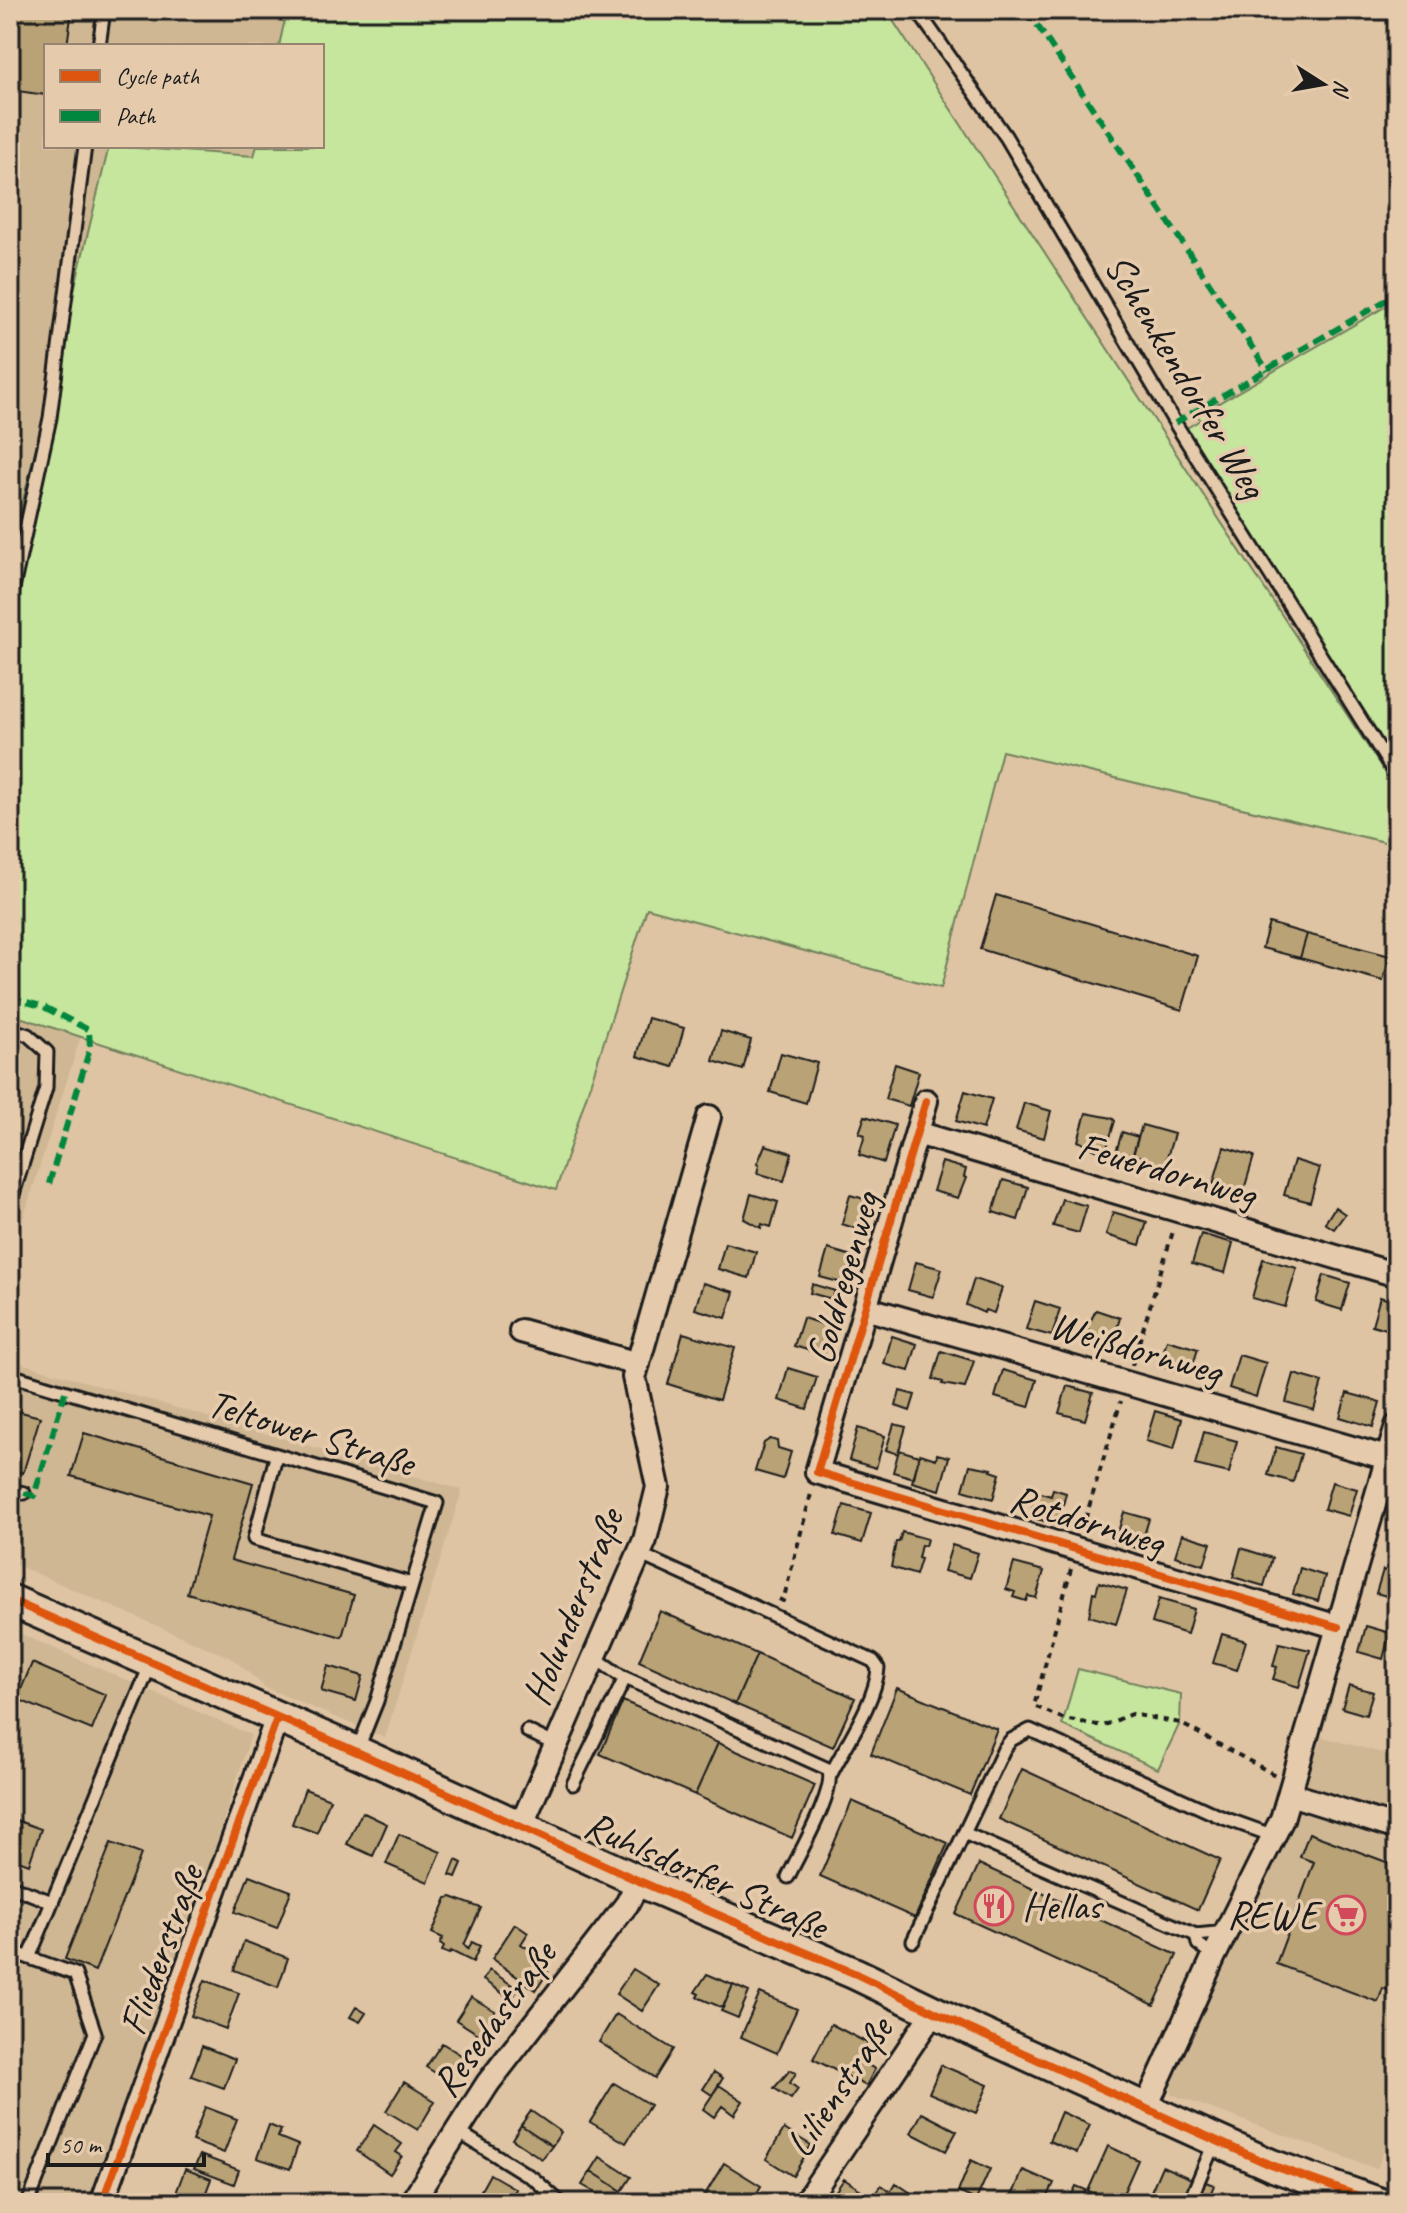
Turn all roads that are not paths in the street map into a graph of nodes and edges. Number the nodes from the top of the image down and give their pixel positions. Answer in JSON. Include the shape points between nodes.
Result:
{"nodes":[{"id":1,"x":104,"y":10,"type":"edge"},
{"id":2,"x":917,"y":10,"type":"edge"},
{"id":3,"x":99,"y":44,"type":"edge"},
{"id":4,"x":85,"y":148,"type":"edge"},
{"id":5,"x":10,"y":602,"type":"edge"},
{"id":6,"x":1397,"y":777,"type":"edge"},
{"id":7,"x":10,"y":1029,"type":"edge"},
{"id":8,"x":926,"y":1101,"type":"dead end"},
{"id":9,"x":709,"y":1117,"type":"dead end"},
{"id":10,"x":917,"y":1133,"type":"junction"},
{"id":11,"x":10,"y":1204,"type":"edge"},
{"id":12,"x":1397,"y":1275,"type":"edge"},
{"id":13,"x":865,"y":1308,"type":"junction"},
{"id":14,"x":521,"y":1331,"type":"dead end"},
{"id":15,"x":638,"y":1364,"type":"junction"},
{"id":16,"x":10,"y":1375,"type":"edge"},
{"id":17,"x":1397,"y":1426,"type":"edge"},
{"id":18,"x":276,"y":1457,"type":"junction"},
{"id":19,"x":1387,"y":1458,"type":"junction"},
{"id":20,"x":817,"y":1472,"type":"joint"},
{"id":21,"x":10,"y":1490,"type":"edge"},
{"id":22,"x":24,"y":1493,"type":"dead end"},
{"id":23,"x":639,"y":1554,"type":"junction"},
{"id":24,"x":412,"y":1584,"type":"junction"},
{"id":25,"x":10,"y":1600,"type":"edge"},
{"id":26,"x":1338,"y":1627,"type":"junction"},
{"id":27,"x":594,"y":1657,"type":"junction"},
{"id":28,"x":151,"y":1662,"type":"junction"},
{"id":29,"x":625,"y":1678,"type":"junction"},
{"id":30,"x":277,"y":1718,"type":"junction"},
{"id":31,"x":527,"y":1731,"type":"dead end"},
{"id":32,"x":556,"y":1745,"type":"junction"},
{"id":33,"x":357,"y":1752,"type":"junction"},
{"id":34,"x":831,"y":1774,"type":"junction"},
{"id":35,"x":573,"y":1784,"type":"dead end"},
{"id":36,"x":1291,"y":1789,"type":"junction"},
{"id":37,"x":521,"y":1826,"type":"junction"},
{"id":38,"x":1397,"y":1828,"type":"edge"},
{"id":39,"x":964,"y":1833,"type":"junction"},
{"id":40,"x":1274,"y":1836,"type":"junction"},
{"id":41,"x":788,"y":1877,"type":"dead end"},
{"id":42,"x":639,"y":1881,"type":"junction"},
{"id":43,"x":10,"y":1886,"type":"edge"},
{"id":44,"x":52,"y":1902,"type":"junction"},
{"id":45,"x":1226,"y":1932,"type":"junction"},
{"id":46,"x":1196,"y":1935,"type":"junction"},
{"id":47,"x":913,"y":1941,"type":"dead end"},
{"id":48,"x":10,"y":1951,"type":"edge"},
{"id":49,"x":1214,"y":1956,"type":"junction"},
{"id":50,"x":29,"y":1958,"type":"junction"},
{"id":51,"x":934,"y":2011,"type":"junction"},
{"id":52,"x":1145,"y":2109,"type":"junction"},
{"id":53,"x":457,"y":2131,"type":"junction"},
{"id":54,"x":1215,"y":2140,"type":"junction"},
{"id":55,"x":28,"y":2203,"type":"edge"},
{"id":56,"x":102,"y":2203,"type":"edge"},
{"id":57,"x":411,"y":2203,"type":"edge"},
{"id":58,"x":561,"y":2203,"type":"edge"},
{"id":59,"x":805,"y":2203,"type":"edge"},
{"id":60,"x":1189,"y":2203,"type":"edge"},
{"id":61,"x":1378,"y":2203,"type":"edge"}],
"edges":[{"from":1,"to":3,"type":"lane"},
{"from":2,"to":6,"type":"lane","name":"Schenkendorfer Weg","via":[[1006,137],[1180,432]]},
{"from":4,"to":5,"type":"lane","via":[[50,418]]},
{"from":7,"to":11,"type":"lane","via":[[28,1035],[47,1052],[46,1088]]},
{"from":8,"to":10,"type":"street","name":"Goldregenweg"},
{"from":9,"to":15,"type":"street","name":"Holunderstraße"},
{"from":10,"to":12,"type":"street","name":"Feuerdornweg"},
{"from":10,"to":13,"type":"street","name":"Goldregenweg"},
{"from":13,"to":19,"type":"street","name":"Weißdornweg"},
{"from":13,"to":20,"type":"street","name":"Goldregenweg"},
{"from":14,"to":15,"type":"street"},
{"from":15,"to":23,"type":"street","name":"Holunderstraße","via":[[634,1377],[658,1487]]},
{"from":16,"to":18,"type":"lane","name":"Teltower Straße"},
{"from":17,"to":19,"type":"street"},
{"from":18,"to":24,"type":"lane","via":[[254,1539]]},
{"from":18,"to":24,"type":"lane","name":"Teltower Straße","via":[[437,1503]]},
{"from":19,"to":26,"type":"street"},
{"from":20,"to":26,"type":"street","name":"Rotdornweg"},
{"from":21,"to":22,"type":"lane"},
{"from":23,"to":27,"type":"street","name":"Holunderstraße"},
{"from":23,"to":34,"type":"lane","via":[[873,1661],[878,1677]]},
{"from":24,"to":33,"type":"lane","name":"Teltower Straße"},
{"from":25,"to":28,"type":"main road","name":"Ruhlsdorfer Straße"},
{"from":26,"to":36,"type":"street"},
{"from":27,"to":29,"type":"lane"},
{"from":27,"to":32,"type":"street","name":"Holunderstraße"},
{"from":28,"to":30,"type":"main road","name":"Ruhlsdorfer Straße"},
{"from":28,"to":44,"type":"lane"},
{"from":29,"to":34,"type":"lane"},
{"from":29,"to":35,"type":"lane"},
{"from":30,"to":33,"type":"main road","name":"Ruhlsdorfer Straße"},
{"from":30,"to":56,"type":"street","name":"Fliederstraße"},
{"from":31,"to":32,"type":"lane"},
{"from":32,"to":37,"type":"street","name":"Holunderstraße"},
{"from":33,"to":37,"type":"main road","name":"Ruhlsdorfer Straße"},
{"from":34,"to":41,"type":"lane"},
{"from":36,"to":38,"type":"street"},
{"from":36,"to":40,"type":"street"},
{"from":37,"to":42,"type":"main road","name":"Ruhlsdorfer Straße"},
{"from":39,"to":40,"type":"lane","via":[[1004,1749],[1030,1730]]},
{"from":39,"to":46,"type":"lane"},
{"from":39,"to":47,"type":"lane"},
{"from":40,"to":45,"type":"street"},
{"from":42,"to":51,"type":"main road","name":"Ruhlsdorfer Straße"},
{"from":42,"to":53,"type":"street","name":"Resedastraße"},
{"from":43,"to":44,"type":"lane"},
{"from":44,"to":50,"type":"lane"},
{"from":45,"to":46,"type":"lane"},
{"from":45,"to":49,"type":"street"},
{"from":46,"to":49,"type":"lane","via":[[1198,1944]]},
{"from":48,"to":50,"type":"lane"},
{"from":49,"to":52,"type":"street"},
{"from":50,"to":55,"type":"lane","via":[[75,1974],[95,2033]]},
{"from":51,"to":52,"type":"main road","name":"Ruhlsdorfer Straße"},
{"from":51,"to":59,"type":"street","name":"Lilienstraße"},
{"from":52,"to":54,"type":"main road","name":"Ruhlsdorfer Straße"},
{"from":53,"to":57,"type":"street","name":"Resedastraße"},
{"from":53,"to":58,"type":"lane","via":[[534,2179]]},
{"from":54,"to":60,"type":"lane"},
{"from":54,"to":61,"type":"main road","name":"Ruhlsdorfer Straße","via":[[1328,2191]]}]}
